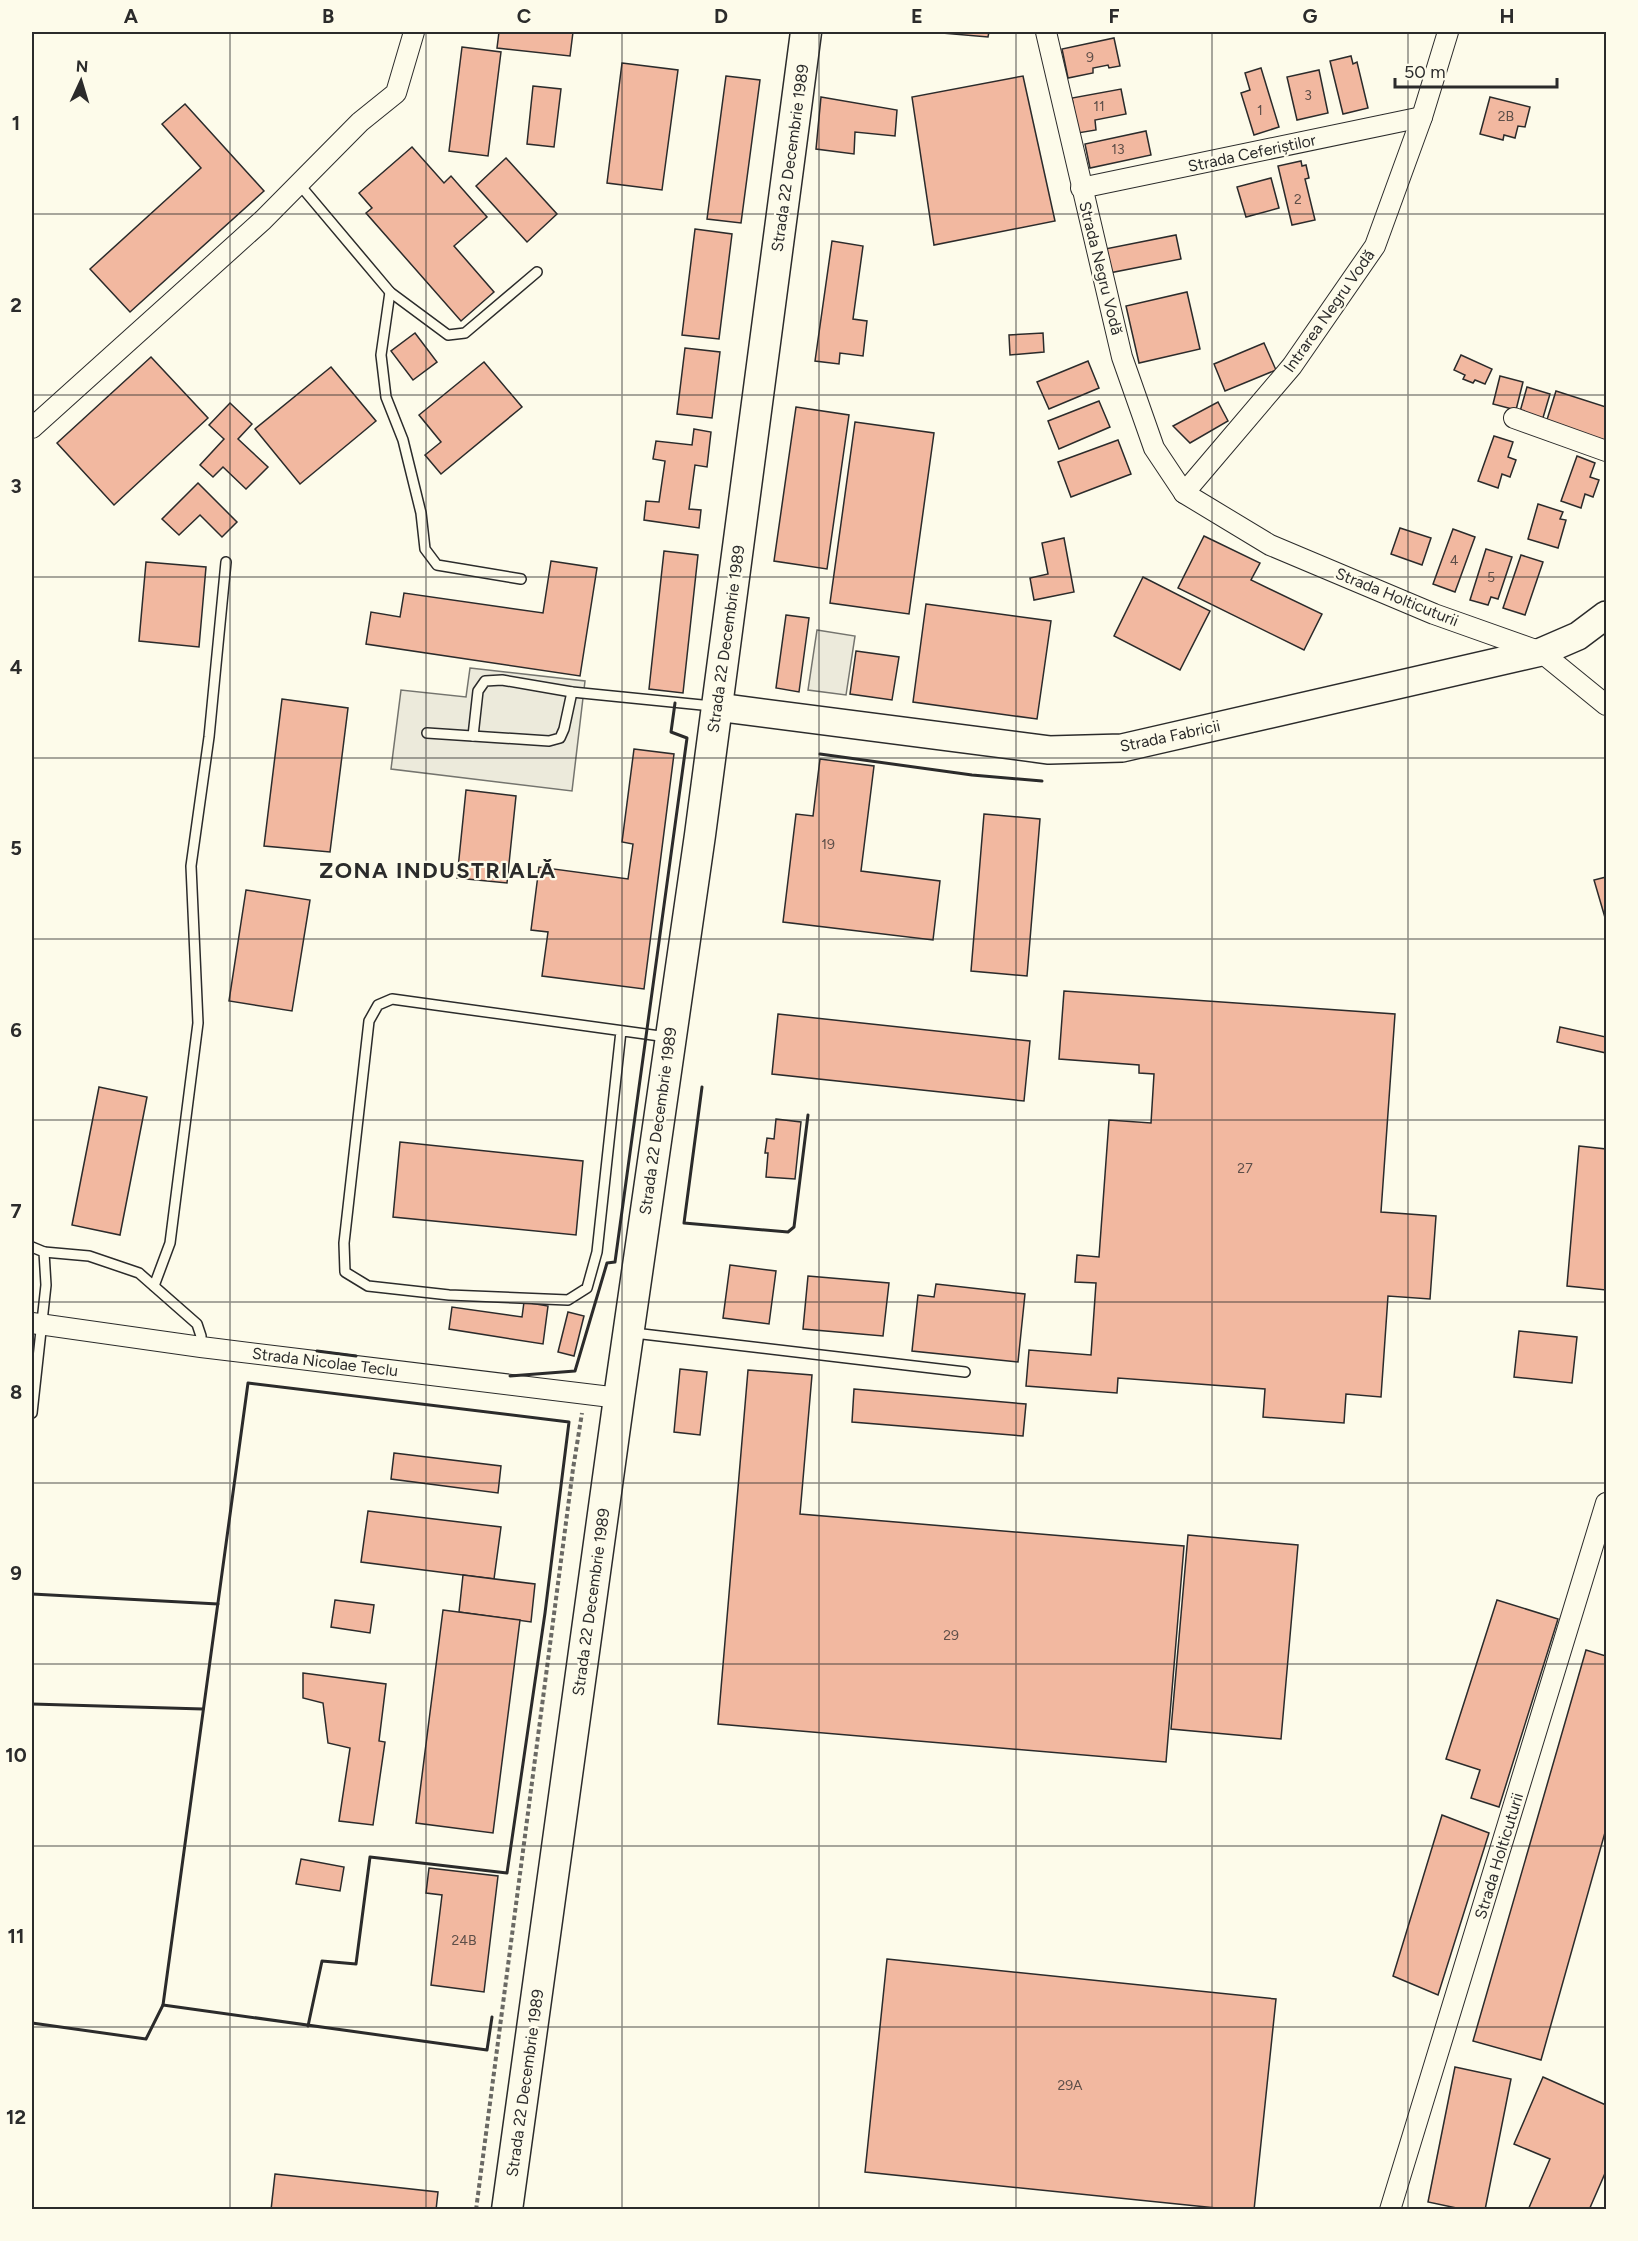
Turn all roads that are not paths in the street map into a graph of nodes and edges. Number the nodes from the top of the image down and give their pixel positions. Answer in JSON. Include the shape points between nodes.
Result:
{"nodes":[{"id":1,"x":414,"y":32,"type":"edge"},
{"id":2,"x":806,"y":32,"type":"edge"},
{"id":3,"x":1046,"y":32,"type":"edge"},
{"id":4,"x":1448,"y":32,"type":"edge"},
{"id":5,"x":1422,"y":117,"type":"junction"},
{"id":6,"x":299,"y":184,"type":"junction"},
{"id":7,"x":1081,"y":188,"type":"junction"},
{"id":8,"x":537,"y":272,"type":"dead end"},
{"id":9,"x":390,"y":292,"type":"junction"},
{"id":10,"x":1514,"y":418,"type":"dead end"},
{"id":11,"x":32,"y":428,"type":"edge"},
{"id":12,"x":1606,"y":451,"type":"edge"},
{"id":13,"x":1184,"y":493,"type":"junction"},
{"id":14,"x":226,"y":562,"type":"dead end"},
{"id":15,"x":521,"y":579,"type":"dead end"},
{"id":16,"x":1606,"y":615,"type":"edge"},
{"id":17,"x":1541,"y":652,"type":"junction"},
{"id":18,"x":572,"y":692,"type":"junction"},
{"id":19,"x":1606,"y":705,"type":"edge"},
{"id":20,"x":717,"y":707,"type":"junction"},
{"id":21,"x":427,"y":733,"type":"dead end"},
{"id":22,"x":473,"y":736,"type":"junction"},
{"id":23,"x":621,"y":1031,"type":"junction"},
{"id":24,"x":670,"y":1038,"type":"junction"},
{"id":25,"x":32,"y":1247,"type":"edge"},
{"id":26,"x":44,"y":1252,"type":"junction"},
{"id":27,"x":154,"y":1286,"type":"junction"},
{"id":28,"x":37,"y":1324,"type":"edge"},
{"id":29,"x":628,"y":1333,"type":"junction"},
{"id":30,"x":201,"y":1347,"type":"junction"},
{"id":31,"x":965,"y":1372,"type":"dead end"},
{"id":32,"x":619,"y":1398,"type":"junction"},
{"id":33,"x":32,"y":1413,"type":"edge"},
{"id":34,"x":1606,"y":1503,"type":"edge"},
{"id":35,"x":507,"y":2210,"type":"edge"},
{"id":36,"x":1390,"y":2210,"type":"edge"}],
"edges":[{"from":1,"to":6,"type":"street","via":[[396,93],[360,122]]},
{"from":2,"to":20,"type":"main road","name":"Strada 22 Decembrie 1989"},
{"from":3,"to":7,"type":"street","name":"Strada Negru Vodă"},
{"from":4,"to":5,"type":"street","name":"Intrarea Negru Vodă"},
{"from":5,"to":7,"type":"street","name":"Strada Ceferiștilor"},
{"from":5,"to":13,"type":"street","name":"Intrarea Negru Vodă","via":[[1375,246],[1292,366]]},
{"from":6,"to":9,"type":"lane"},
{"from":6,"to":11,"type":"street"},
{"from":7,"to":13,"type":"street","name":"Strada Negru Vodă","via":[[1122,357],[1154,448]]},
{"from":8,"to":9,"type":"lane","via":[[465,333],[448,334]]},
{"from":9,"to":15,"type":"lane","via":[[381,355],[386,397],[403,440],[422,513],[425,549],[437,565]]},
{"from":10,"to":12,"type":"street"},
{"from":13,"to":17,"type":"street","name":"Strada Holticuturii","via":[[1270,545],[1434,614]]},
{"from":14,"to":27,"type":"lane","via":[[209,737],[191,866],[198,1023],[170,1243]]},
{"from":16,"to":17,"type":"street","name":"Strada Fabricii","via":[[1578,636]]},
{"from":17,"to":19,"type":"street","name":"Strada Holticuturii"},
{"from":17,"to":20,"type":"street","name":"Strada Fabricii","via":[[1122,748],[1048,750]]},
{"from":18,"to":20,"type":"lane"},
{"from":18,"to":22,"type":"lane","via":[[560,738],[549,741]]},
{"from":18,"to":22,"type":"lane","via":[[502,680],[485,681],[478,691]]},
{"from":20,"to":24,"type":"main road","name":"Strada 22 Decembrie 1989"},
{"from":21,"to":22,"type":"lane"},
{"from":23,"to":23,"type":"lane","via":[[392,999],[378,1005],[369,1021],[344,1243],[345,1272],[368,1286],[449,1295],[568,1300],[587,1288],[597,1252]]},
{"from":23,"to":24,"type":"lane"},
{"from":24,"to":29,"type":"main road","name":"Strada 22 Decembrie 1989"},
{"from":25,"to":26,"type":"lane"},
{"from":26,"to":27,"type":"lane","via":[[89,1256],[139,1273]]},
{"from":26,"to":28,"type":"lane","via":[[46,1285]]},
{"from":27,"to":30,"type":"lane","via":[[197,1324]]},
{"from":28,"to":30,"type":"street","name":"Strada Nicolae Teclu"},
{"from":28,"to":33,"type":"lane"},
{"from":29,"to":31,"type":"lane"},
{"from":29,"to":32,"type":"main road","name":"Strada 22 Decembrie 1989"},
{"from":30,"to":32,"type":"street","name":"Strada Nicolae Teclu"},
{"from":32,"to":35,"type":"main road","name":"Strada 22 Decembrie 1989"},
{"from":34,"to":36,"type":"street","name":"Strada Holticuturii"}]}
